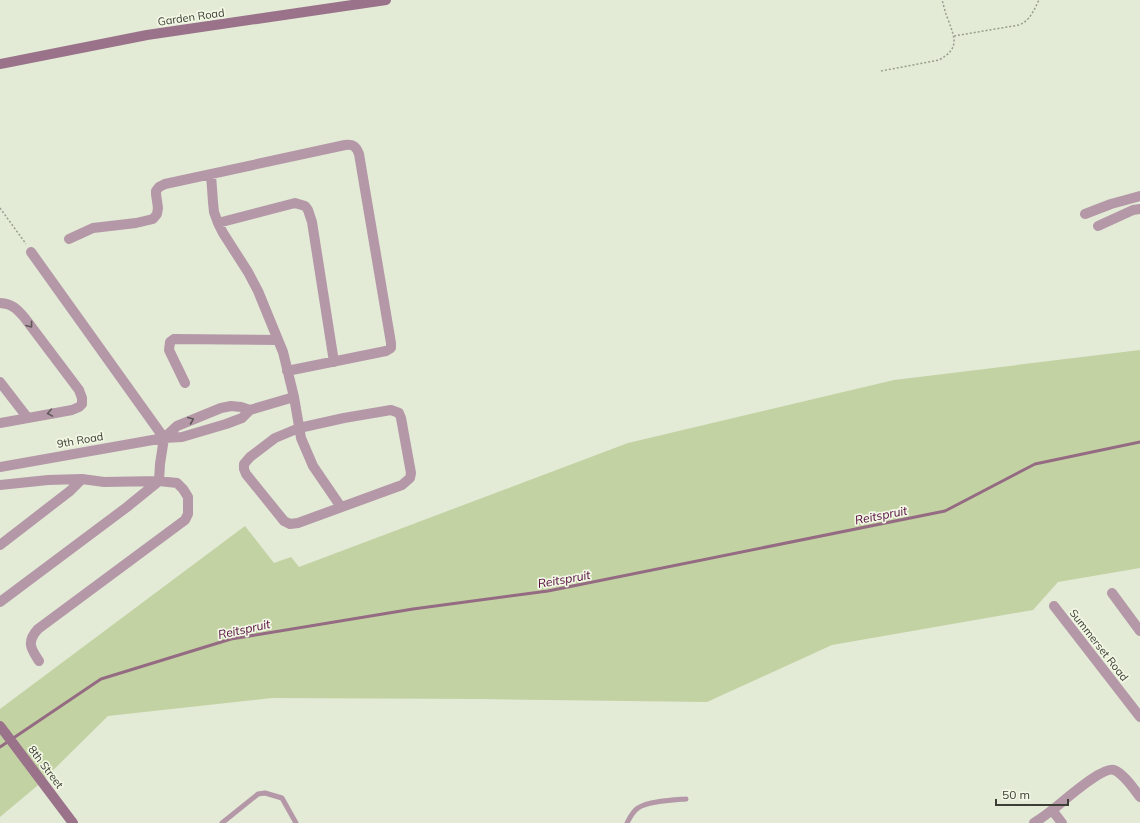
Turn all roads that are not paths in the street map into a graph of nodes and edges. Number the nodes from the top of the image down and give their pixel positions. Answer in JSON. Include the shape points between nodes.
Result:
{"nodes":[{"id":1,"x":386,"y":0,"type":"edge"},
{"id":2,"x":0,"y":64,"type":"edge"},
{"id":3,"x":211,"y":175,"type":"junction"},
{"id":4,"x":1140,"y":196,"type":"edge"},
{"id":5,"x":1140,"y":208,"type":"edge"},
{"id":6,"x":1085,"y":214,"type":"dead end"},
{"id":7,"x":218,"y":223,"type":"junction"},
{"id":8,"x":1098,"y":226,"type":"dead end"},
{"id":9,"x":69,"y":240,"type":"dead end"},
{"id":10,"x":31,"y":252,"type":"road end"},
{"id":11,"x":0,"y":304,"type":"edge"},
{"id":12,"x":278,"y":340,"type":"junction"},
{"id":13,"x":334,"y":362,"type":"junction"},
{"id":14,"x":287,"y":371,"type":"junction"},
{"id":15,"x":0,"y":382,"type":"edge"},
{"id":16,"x":185,"y":383,"type":"dead end"},
{"id":17,"x":294,"y":397,"type":"junction"},
{"id":18,"x":250,"y":410,"type":"junction"},
{"id":19,"x":27,"y":417,"type":"junction"},
{"id":20,"x":0,"y":423,"type":"edge"},
{"id":21,"x":299,"y":428,"type":"junction"},
{"id":22,"x":164,"y":438,"type":"junction"},
{"id":23,"x":0,"y":467,"type":"edge"},
{"id":24,"x":82,"y":479,"type":"junction"},
{"id":25,"x":159,"y":481,"type":"junction"},
{"id":26,"x":2,"y":486,"type":"edge"},
{"id":27,"x":341,"y":507,"type":"junction"},
{"id":28,"x":0,"y":545,"type":"edge"},
{"id":29,"x":1112,"y":594,"type":"dead end"},
{"id":30,"x":0,"y":602,"type":"edge"},
{"id":31,"x":1054,"y":606,"type":"dead end"},
{"id":32,"x":1139,"y":628,"type":"edge"},
{"id":33,"x":39,"y":661,"type":"dead end"},
{"id":34,"x":1140,"y":717,"type":"edge"},
{"id":35,"x":0,"y":726,"type":"edge"},
{"id":36,"x":1140,"y":797,"type":"edge"},
{"id":37,"x":686,"y":799,"type":"dead end"},
{"id":38,"x":1052,"y":810,"type":"junction"},
{"id":39,"x":72,"y":823,"type":"edge"},
{"id":40,"x":222,"y":823,"type":"edge"},
{"id":41,"x":296,"y":823,"type":"edge"},
{"id":42,"x":627,"y":823,"type":"edge"},
{"id":43,"x":1034,"y":823,"type":"edge"},
{"id":44,"x":1062,"y":823,"type":"edge"}],
"edges":[{"from":1,"to":2,"type":"street","name":"Garden Road","via":[[147,35]]},
{"from":3,"to":7,"type":"street","via":[[214,212]]},
{"from":3,"to":9,"type":"street","via":[[159,187],[156,191],[157,214],[153,219],[93,228]]},
{"from":3,"to":13,"type":"street","via":[[345,145],[353,145],[356,148],[366,192],[391,348],[386,352]]},
{"from":4,"to":6,"type":"street"},
{"from":5,"to":8,"type":"street"},
{"from":7,"to":12,"type":"street","via":[[258,291]]},
{"from":7,"to":13,"type":"street","via":[[295,203],[305,206],[312,222]]},
{"from":10,"to":22,"type":"street"},
{"from":11,"to":19,"type":"street","one_way":true,"via":[[16,308],[24,317],[79,390],[82,398],[82,404],[72,410]]},
{"from":12,"to":14,"type":"street"},
{"from":12,"to":16,"type":"street","via":[[174,340],[170,342],[169,350]]},
{"from":13,"to":14,"type":"street"},
{"from":14,"to":17,"type":"street"},
{"from":15,"to":19,"type":"street"},
{"from":17,"to":18,"type":"street"},
{"from":17,"to":21,"type":"street"},
{"from":18,"to":22,"type":"street","name":"9th Road","via":[[242,418],[226,424],[182,437]]},
{"from":22,"to":18,"type":"street","one_way":true,"via":[[177,426],[221,408],[231,406]]},
{"from":19,"to":20,"type":"street"},
{"from":21,"to":27,"type":"street","via":[[313,466]]},
{"from":21,"to":27,"type":"street","via":[[275,438],[250,457],[244,464],[246,474],[284,521],[290,524]]},
{"from":21,"to":27,"type":"street","via":[[384,411],[399,413],[410,478],[402,485]]},
{"from":22,"to":23,"type":"street","name":"9th Road"},
{"from":22,"to":25,"type":"street"},
{"from":24,"to":25,"type":"street","via":[[104,482]]},
{"from":24,"to":26,"type":"street"},
{"from":24,"to":28,"type":"street"},
{"from":25,"to":30,"type":"street"},
{"from":25,"to":33,"type":"street","via":[[177,483],[183,489],[188,497],[188,514],[185,520],[38,629],[33,634],[31,649]]},
{"from":29,"to":32,"type":"street"},
{"from":31,"to":34,"type":"street","name":"Summerset Road"},
{"from":35,"to":39,"type":"street","name":"8th Street"},
{"from":36,"to":38,"type":"street","via":[[1125,778],[1110,770],[1093,778]]},
{"from":37,"to":42,"type":"lane","via":[[646,804],[638,808]]},
{"from":38,"to":43,"type":"street"},
{"from":38,"to":44,"type":"street"},
{"from":40,"to":41,"type":"lane","via":[[258,794],[265,793],[282,798]]}]}
